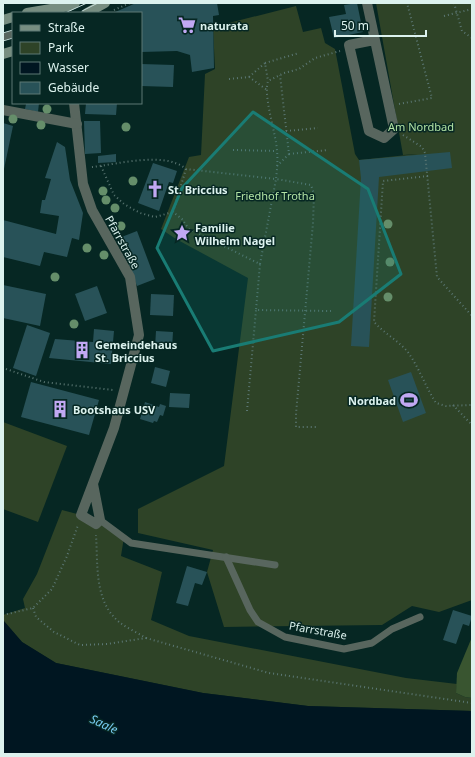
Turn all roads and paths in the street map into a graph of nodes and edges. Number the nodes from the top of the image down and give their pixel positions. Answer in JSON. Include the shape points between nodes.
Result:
{"nodes":[{"id":1,"x":105,"y":3,"type":"edge"},
{"id":2,"x":130,"y":3,"type":"edge"},
{"id":3,"x":366,"y":3,"type":"edge"},
{"id":4,"x":407,"y":3,"type":"edge"},
{"id":5,"x":454,"y":3,"type":"edge"},
{"id":6,"x":69,"y":7,"type":"edge"},
{"id":7,"x":472,"y":9,"type":"edge"},
{"id":8,"x":52,"y":10,"type":"edge"},
{"id":9,"x":113,"y":10,"type":"dead end"},
{"id":10,"x":35,"y":12,"type":"edge"},
{"id":11,"x":89,"y":12,"type":"edge"},
{"id":12,"x":457,"y":12,"type":"junction"},
{"id":13,"x":444,"y":16,"type":"dead end"},
{"id":14,"x":472,"y":38,"type":"edge"},
{"id":15,"x":374,"y":40,"type":"junction"},
{"id":16,"x":299,"y":53,"type":"dead end"},
{"id":17,"x":336,"y":53,"type":"dead end"},
{"id":18,"x":265,"y":63,"type":"junction"},
{"id":19,"x":280,"y":75,"type":"junction"},
{"id":20,"x":249,"y":77,"type":"junction"},
{"id":21,"x":229,"y":79,"type":"dead end"},
{"id":22,"x":268,"y":81,"type":"junction"},
{"id":23,"x":267,"y":90,"type":"junction"},
{"id":24,"x":74,"y":104,"type":"edge"},
{"id":25,"x":389,"y":107,"type":"junction"},
{"id":26,"x":3,"y":110,"type":"edge"},
{"id":27,"x":77,"y":124,"type":"junction"},
{"id":28,"x":318,"y":128,"type":"dead end"},
{"id":29,"x":394,"y":129,"type":"junction"},
{"id":30,"x":286,"y":131,"type":"junction"},
{"id":31,"x":233,"y":150,"type":"dead end"},
{"id":32,"x":328,"y":150,"type":"dead end"},
{"id":33,"x":277,"y":151,"type":"junction"},
{"id":34,"x":289,"y":154,"type":"junction"},
{"id":35,"x":101,"y":166,"type":"junction"},
{"id":36,"x":276,"y":166,"type":"junction"},
{"id":37,"x":81,"y":168,"type":"junction"},
{"id":38,"x":186,"y":169,"type":"junction"},
{"id":39,"x":428,"y":176,"type":"junction"},
{"id":40,"x":276,"y":179,"type":"junction"},
{"id":41,"x":173,"y":212,"type":"junction"},
{"id":42,"x":260,"y":264,"type":"junction"},
{"id":43,"x":256,"y":310,"type":"junction"},
{"id":44,"x":304,"y":311,"type":"junction"},
{"id":45,"x":331,"y":311,"type":"dead end"},
{"id":46,"x":472,"y":316,"type":"edge"},
{"id":47,"x":6,"y":369,"type":"dead end"},
{"id":48,"x":124,"y":391,"type":"junction"},
{"id":49,"x":472,"y":405,"type":"edge"},
{"id":50,"x":453,"y":406,"type":"junction"},
{"id":51,"x":247,"y":411,"type":"dead end"},
{"id":52,"x":472,"y":424,"type":"edge"},
{"id":53,"x":316,"y":427,"type":"dead end"},
{"id":54,"x":94,"y":484,"type":"junction"},
{"id":55,"x":82,"y":515,"type":"junction"},
{"id":56,"x":98,"y":522,"type":"junction"},
{"id":57,"x":226,"y":557,"type":"junction"},
{"id":58,"x":275,"y":565,"type":"dead end"},
{"id":59,"x":33,"y":608,"type":"junction"},
{"id":60,"x":3,"y":615,"type":"edge"},
{"id":61,"x":420,"y":617,"type":"dead end"},
{"id":62,"x":146,"y":638,"type":"junction"},
{"id":63,"x":472,"y":703,"type":"edge"}],
"edges":[{"from":1,"to":11,"type":"main road"},
{"from":2,"to":9,"type":"path"},
{"from":3,"to":15,"type":"street"},
{"from":4,"to":25,"type":"path","via":[[432,98]]},
{"from":5,"to":12,"type":"path"},
{"from":6,"to":8,"type":"main road"},
{"from":7,"to":12,"type":"path"},
{"from":8,"to":10,"type":"main road"},
{"from":12,"to":13,"type":"path"},
{"from":12,"to":14,"type":"path","via":[[462,31]]},
{"from":15,"to":25,"type":"street"},
{"from":15,"to":29,"type":"street","via":[[349,46],[369,131],[384,138]]},
{"from":16,"to":18,"type":"path"},
{"from":17,"to":19,"type":"path","via":[[315,58],[299,69]]},
{"from":18,"to":20,"type":"path"},
{"from":18,"to":22,"type":"path"},
{"from":19,"to":22,"type":"path"},
{"from":19,"to":30,"type":"path"},
{"from":20,"to":21,"type":"path"},
{"from":20,"to":23,"type":"path"},
{"from":22,"to":23,"type":"path"},
{"from":23,"to":33,"type":"path"},
{"from":24,"to":27,"type":"street","name":"Pfarrstraße"},
{"from":25,"to":29,"type":"street"},
{"from":26,"to":27,"type":"street"},
{"from":27,"to":37,"type":"street","name":"Pfarrstraße"},
{"from":28,"to":30,"type":"path"},
{"from":29,"to":39,"type":"path","via":[[422,147]]},
{"from":30,"to":34,"type":"path"},
{"from":31,"to":33,"type":"path"},
{"from":32,"to":34,"type":"path"},
{"from":33,"to":36,"type":"path"},
{"from":34,"to":36,"type":"path"},
{"from":35,"to":37,"type":"path"},
{"from":35,"to":38,"type":"path","via":[[162,159],[182,165]]},
{"from":35,"to":41,"type":"path","via":[[114,195],[124,204],[140,213],[155,217]]},
{"from":36,"to":40,"type":"path"},
{"from":37,"to":48,"type":"street","name":"Pfarrstraße","via":[[83,184],[92,210],[130,278],[139,335]]},
{"from":38,"to":40,"type":"path"},
{"from":38,"to":41,"type":"path"},
{"from":39,"to":46,"type":"path","via":[[437,277]]},
{"from":39,"to":50,"type":"path","via":[[383,181],[374,322],[381,331],[406,350],[436,403]]},
{"from":40,"to":42,"type":"path"},
{"from":40,"to":44,"type":"path","via":[[306,182],[311,184],[314,194]]},
{"from":41,"to":42,"type":"path","via":[[189,229]]},
{"from":42,"to":43,"type":"path"},
{"from":43,"to":44,"type":"path"},
{"from":43,"to":51,"type":"path"},
{"from":44,"to":45,"type":"path"},
{"from":44,"to":53,"type":"path","via":[[296,426]]},
{"from":47,"to":48,"type":"path","via":[[44,382]]},
{"from":48,"to":54,"type":"street","name":"Pfarrstraße"},
{"from":49,"to":50,"type":"path"},
{"from":50,"to":52,"type":"path"},
{"from":54,"to":55,"type":"street","name":"Pfarrstraße"},
{"from":54,"to":56,"type":"street","name":"Pfarrstraße"},
{"from":55,"to":56,"type":"street"},
{"from":55,"to":59,"type":"path","via":[[52,589]]},
{"from":56,"to":57,"type":"lane","via":[[131,542]]},
{"from":56,"to":62,"type":"path","via":[[98,587],[119,622]]},
{"from":57,"to":58,"type":"lane"},
{"from":57,"to":61,"type":"lane","name":"Pfarrstraße","via":[[258,622],[284,637],[344,649],[372,643],[392,629]]},
{"from":59,"to":60,"type":"path"},
{"from":59,"to":62,"type":"path","via":[[36,617],[54,632],[80,645]]},
{"from":62,"to":63,"type":"path","via":[[269,673]]}]}
